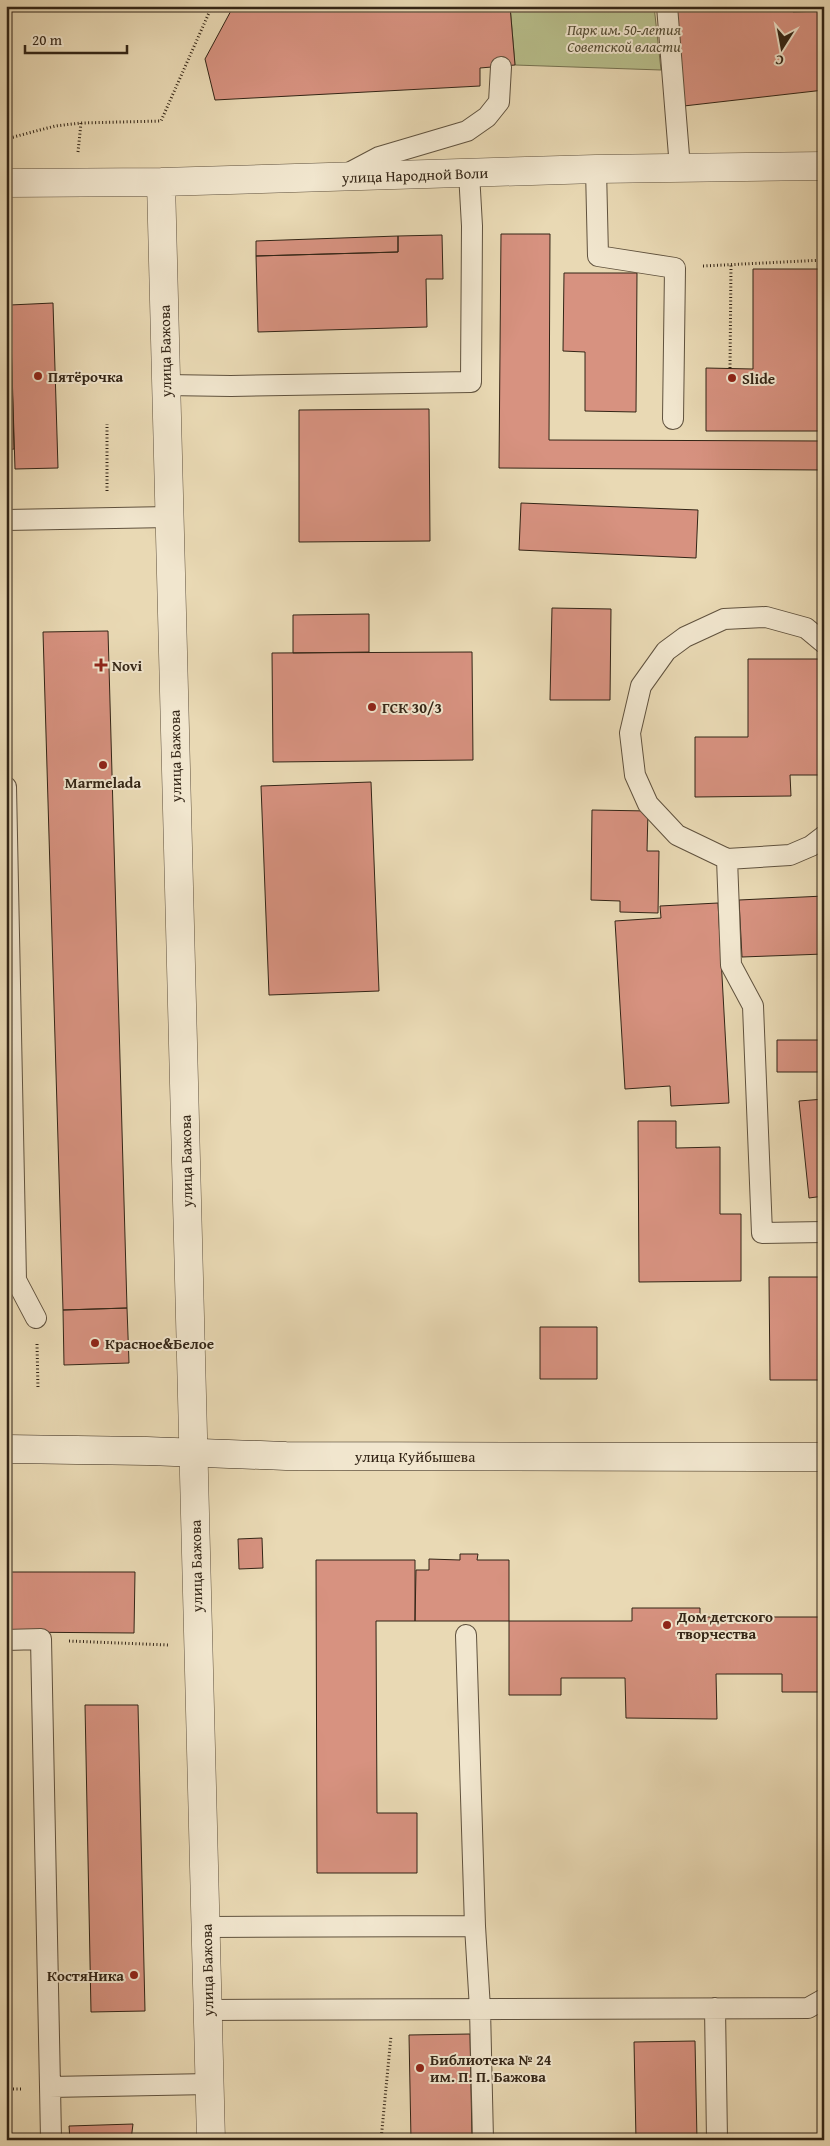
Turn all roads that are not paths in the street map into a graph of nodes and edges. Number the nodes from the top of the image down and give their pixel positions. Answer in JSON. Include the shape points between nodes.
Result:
{"nodes":[{"id":1,"x":667,"y":6,"type":"edge"},
{"id":2,"x":501,"y":67,"type":"dead end"},
{"id":3,"x":824,"y":166,"type":"edge"},
{"id":4,"x":680,"y":168,"type":"junction"},
{"id":5,"x":596,"y":169,"type":"junction"},
{"id":6,"x":469,"y":173,"type":"junction"},
{"id":7,"x":341,"y":177,"type":"junction"},
{"id":8,"x":161,"y":182,"type":"junction"},
{"id":9,"x":6,"y":183,"type":"edge"},
{"id":10,"x":166,"y":385,"type":"junction"},
{"id":11,"x":673,"y":419,"type":"dead end"},
{"id":12,"x":169,"y":517,"type":"junction"},
{"id":13,"x":6,"y":520,"type":"edge"},
{"id":14,"x":824,"y":643,"type":"edge"},
{"id":15,"x":6,"y":787,"type":"edge"},
{"id":16,"x":824,"y":836,"type":"edge"},
{"id":17,"x":727,"y":859,"type":"junction"},
{"id":18,"x":824,"y":1232,"type":"edge"},
{"id":19,"x":11,"y":1280,"type":"edge"},
{"id":20,"x":36,"y":1318,"type":"road end"},
{"id":21,"x":6,"y":1449,"type":"edge"},
{"id":22,"x":194,"y":1454,"type":"junction"},
{"id":23,"x":824,"y":1457,"type":"edge"},
{"id":24,"x":466,"y":1635,"type":"dead end"},
{"id":25,"x":6,"y":1640,"type":"edge"},
{"id":26,"x":475,"y":1926,"type":"junction"},
{"id":27,"x":206,"y":1927,"type":"junction"},
{"id":28,"x":824,"y":1999,"type":"edge"},
{"id":29,"x":715,"y":2008,"type":"junction"},
{"id":30,"x":480,"y":2009,"type":"junction"},
{"id":31,"x":208,"y":2010,"type":"junction"},
{"id":32,"x":210,"y":2084,"type":"junction"},
{"id":33,"x":50,"y":2087,"type":"junction"},
{"id":34,"x":51,"y":2140,"type":"edge"},
{"id":35,"x":211,"y":2140,"type":"edge"},
{"id":36,"x":483,"y":2140,"type":"edge"},
{"id":37,"x":717,"y":2140,"type":"edge"}],
"edges":[{"from":1,"to":4,"type":"lane"},
{"from":2,"to":7,"type":"lane","via":[[499,102],[487,118],[468,131],[379,157]]},
{"from":3,"to":4,"type":"street","name":"улица Народной Воли"},
{"from":4,"to":5,"type":"street","name":"улица Народной Воли"},
{"from":5,"to":6,"type":"street","name":"улица Народной Воли"},
{"from":5,"to":11,"type":"lane","via":[[598,256],[675,268]]},
{"from":6,"to":7,"type":"street","name":"улица Народной Воли"},
{"from":6,"to":10,"type":"lane","via":[[471,382]]},
{"from":7,"to":8,"type":"street","name":"улица Народной Воли"},
{"from":8,"to":9,"type":"street","name":"улица Народной Воли"},
{"from":8,"to":10,"type":"street","name":"улица Бажова"},
{"from":10,"to":12,"type":"street","name":"улица Бажова"},
{"from":12,"to":13,"type":"lane"},
{"from":12,"to":22,"type":"street","name":"улица Бажова"},
{"from":14,"to":17,"type":"lane","via":[[806,628],[766,617],[724,619],[685,637],[666,651],[641,686],[630,733],[635,775],[648,804],[677,835]]},
{"from":15,"to":19,"type":"lane"},
{"from":16,"to":17,"type":"lane","via":[[790,855]]},
{"from":17,"to":18,"type":"lane","via":[[732,965],[753,1006],[762,1233]]},
{"from":19,"to":20,"type":"lane"},
{"from":21,"to":22,"type":"street","name":"улица Куйбышева"},
{"from":22,"to":23,"type":"street","name":"улица Куйбышева"},
{"from":22,"to":27,"type":"street","name":"улица Бажова"},
{"from":24,"to":26,"type":"lane"},
{"from":25,"to":33,"type":"lane","via":[[41,1640]]},
{"from":26,"to":27,"type":"lane"},
{"from":26,"to":30,"type":"lane"},
{"from":27,"to":31,"type":"street","name":"улица Бажова"},
{"from":28,"to":29,"type":"lane","via":[[808,2008]]},
{"from":29,"to":30,"type":"lane"},
{"from":29,"to":37,"type":"lane"},
{"from":30,"to":31,"type":"lane"},
{"from":30,"to":36,"type":"lane"},
{"from":31,"to":32,"type":"street","name":"улица Бажова"},
{"from":32,"to":33,"type":"lane"},
{"from":32,"to":35,"type":"street","name":"улица Бажова"},
{"from":33,"to":34,"type":"lane"}]}
